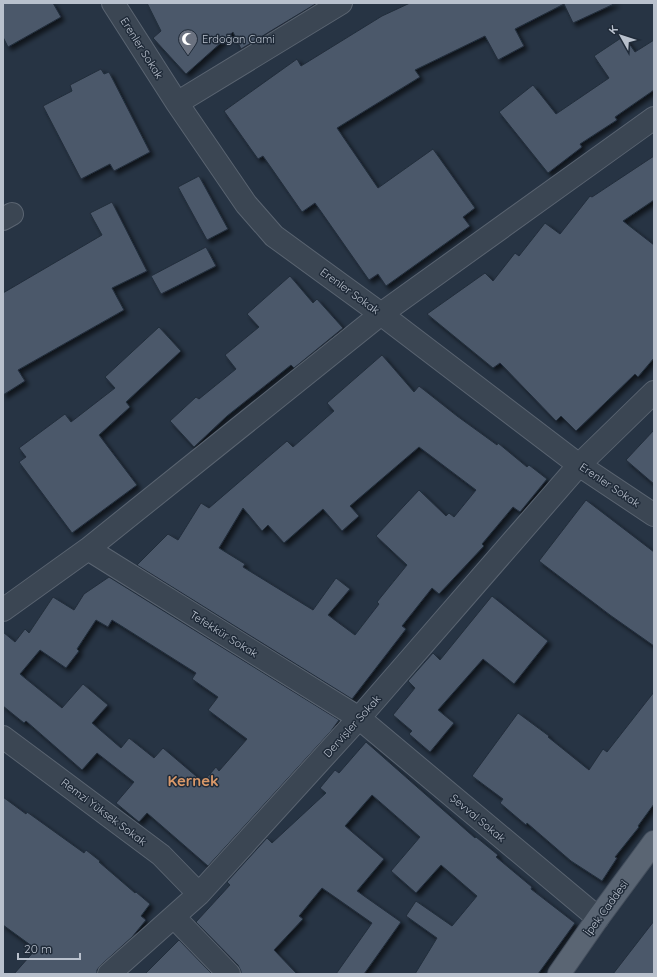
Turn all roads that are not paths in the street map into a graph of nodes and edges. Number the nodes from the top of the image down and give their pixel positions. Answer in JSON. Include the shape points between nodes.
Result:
{"nodes":[{"id":1,"x":113,"y":3,"type":"edge"},
{"id":2,"x":341,"y":3,"type":"edge"},
{"id":3,"x":177,"y":103,"type":"junction"},
{"id":4,"x":654,"y":118,"type":"edge"},
{"id":5,"x":381,"y":314,"type":"junction"},
{"id":6,"x":654,"y":392,"type":"edge"},
{"id":7,"x":579,"y":465,"type":"junction"},
{"id":8,"x":654,"y":515,"type":"edge"},
{"id":9,"x":88,"y":549,"type":"junction"},
{"id":10,"x":3,"y":610,"type":"edge"},
{"id":11,"x":359,"y":718,"type":"junction"},
{"id":12,"x":3,"y":737,"type":"edge"},
{"id":13,"x":654,"y":842,"type":"edge"},
{"id":14,"x":199,"y":894,"type":"junction"},
{"id":15,"x":174,"y":917,"type":"junction"},
{"id":16,"x":598,"y":918,"type":"junction"},
{"id":17,"x":109,"y":974,"type":"edge"},
{"id":18,"x":230,"y":974,"type":"edge"},
{"id":19,"x":560,"y":974,"type":"edge"}],
"edges":[{"from":1,"to":3,"type":"street","name":"Erenler Sokak"},
{"from":2,"to":3,"type":"street"},
{"from":3,"to":5,"type":"street","name":"Erenler Sokak","via":[[246,204],[274,236]]},
{"from":4,"to":5,"type":"street"},
{"from":5,"to":7,"type":"street","name":"Erenler Sokak"},
{"from":5,"to":9,"type":"street"},
{"from":6,"to":7,"type":"street","name":"Dervişler Sokak"},
{"from":7,"to":8,"type":"street","name":"Erenler Sokak"},
{"from":7,"to":11,"type":"street","name":"Dervişler Sokak"},
{"from":9,"to":10,"type":"street"},
{"from":9,"to":11,"type":"street","name":"Tefekkür Sokak"},
{"from":11,"to":14,"type":"street","name":"Dervişler Sokak"},
{"from":11,"to":16,"type":"street","name":"Şevval Sokak"},
{"from":12,"to":14,"type":"street","name":"Remzi Yüksek Sokak","via":[[162,855]]},
{"from":13,"to":16,"type":"main road","name":"İpek Caddesi"},
{"from":14,"to":15,"type":"street","name":"Dervişler Sokak"},
{"from":15,"to":17,"type":"street","name":"Dervişler Sokak"},
{"from":15,"to":18,"type":"street"},
{"from":16,"to":19,"type":"main road","name":"İpek Caddesi"}]}
